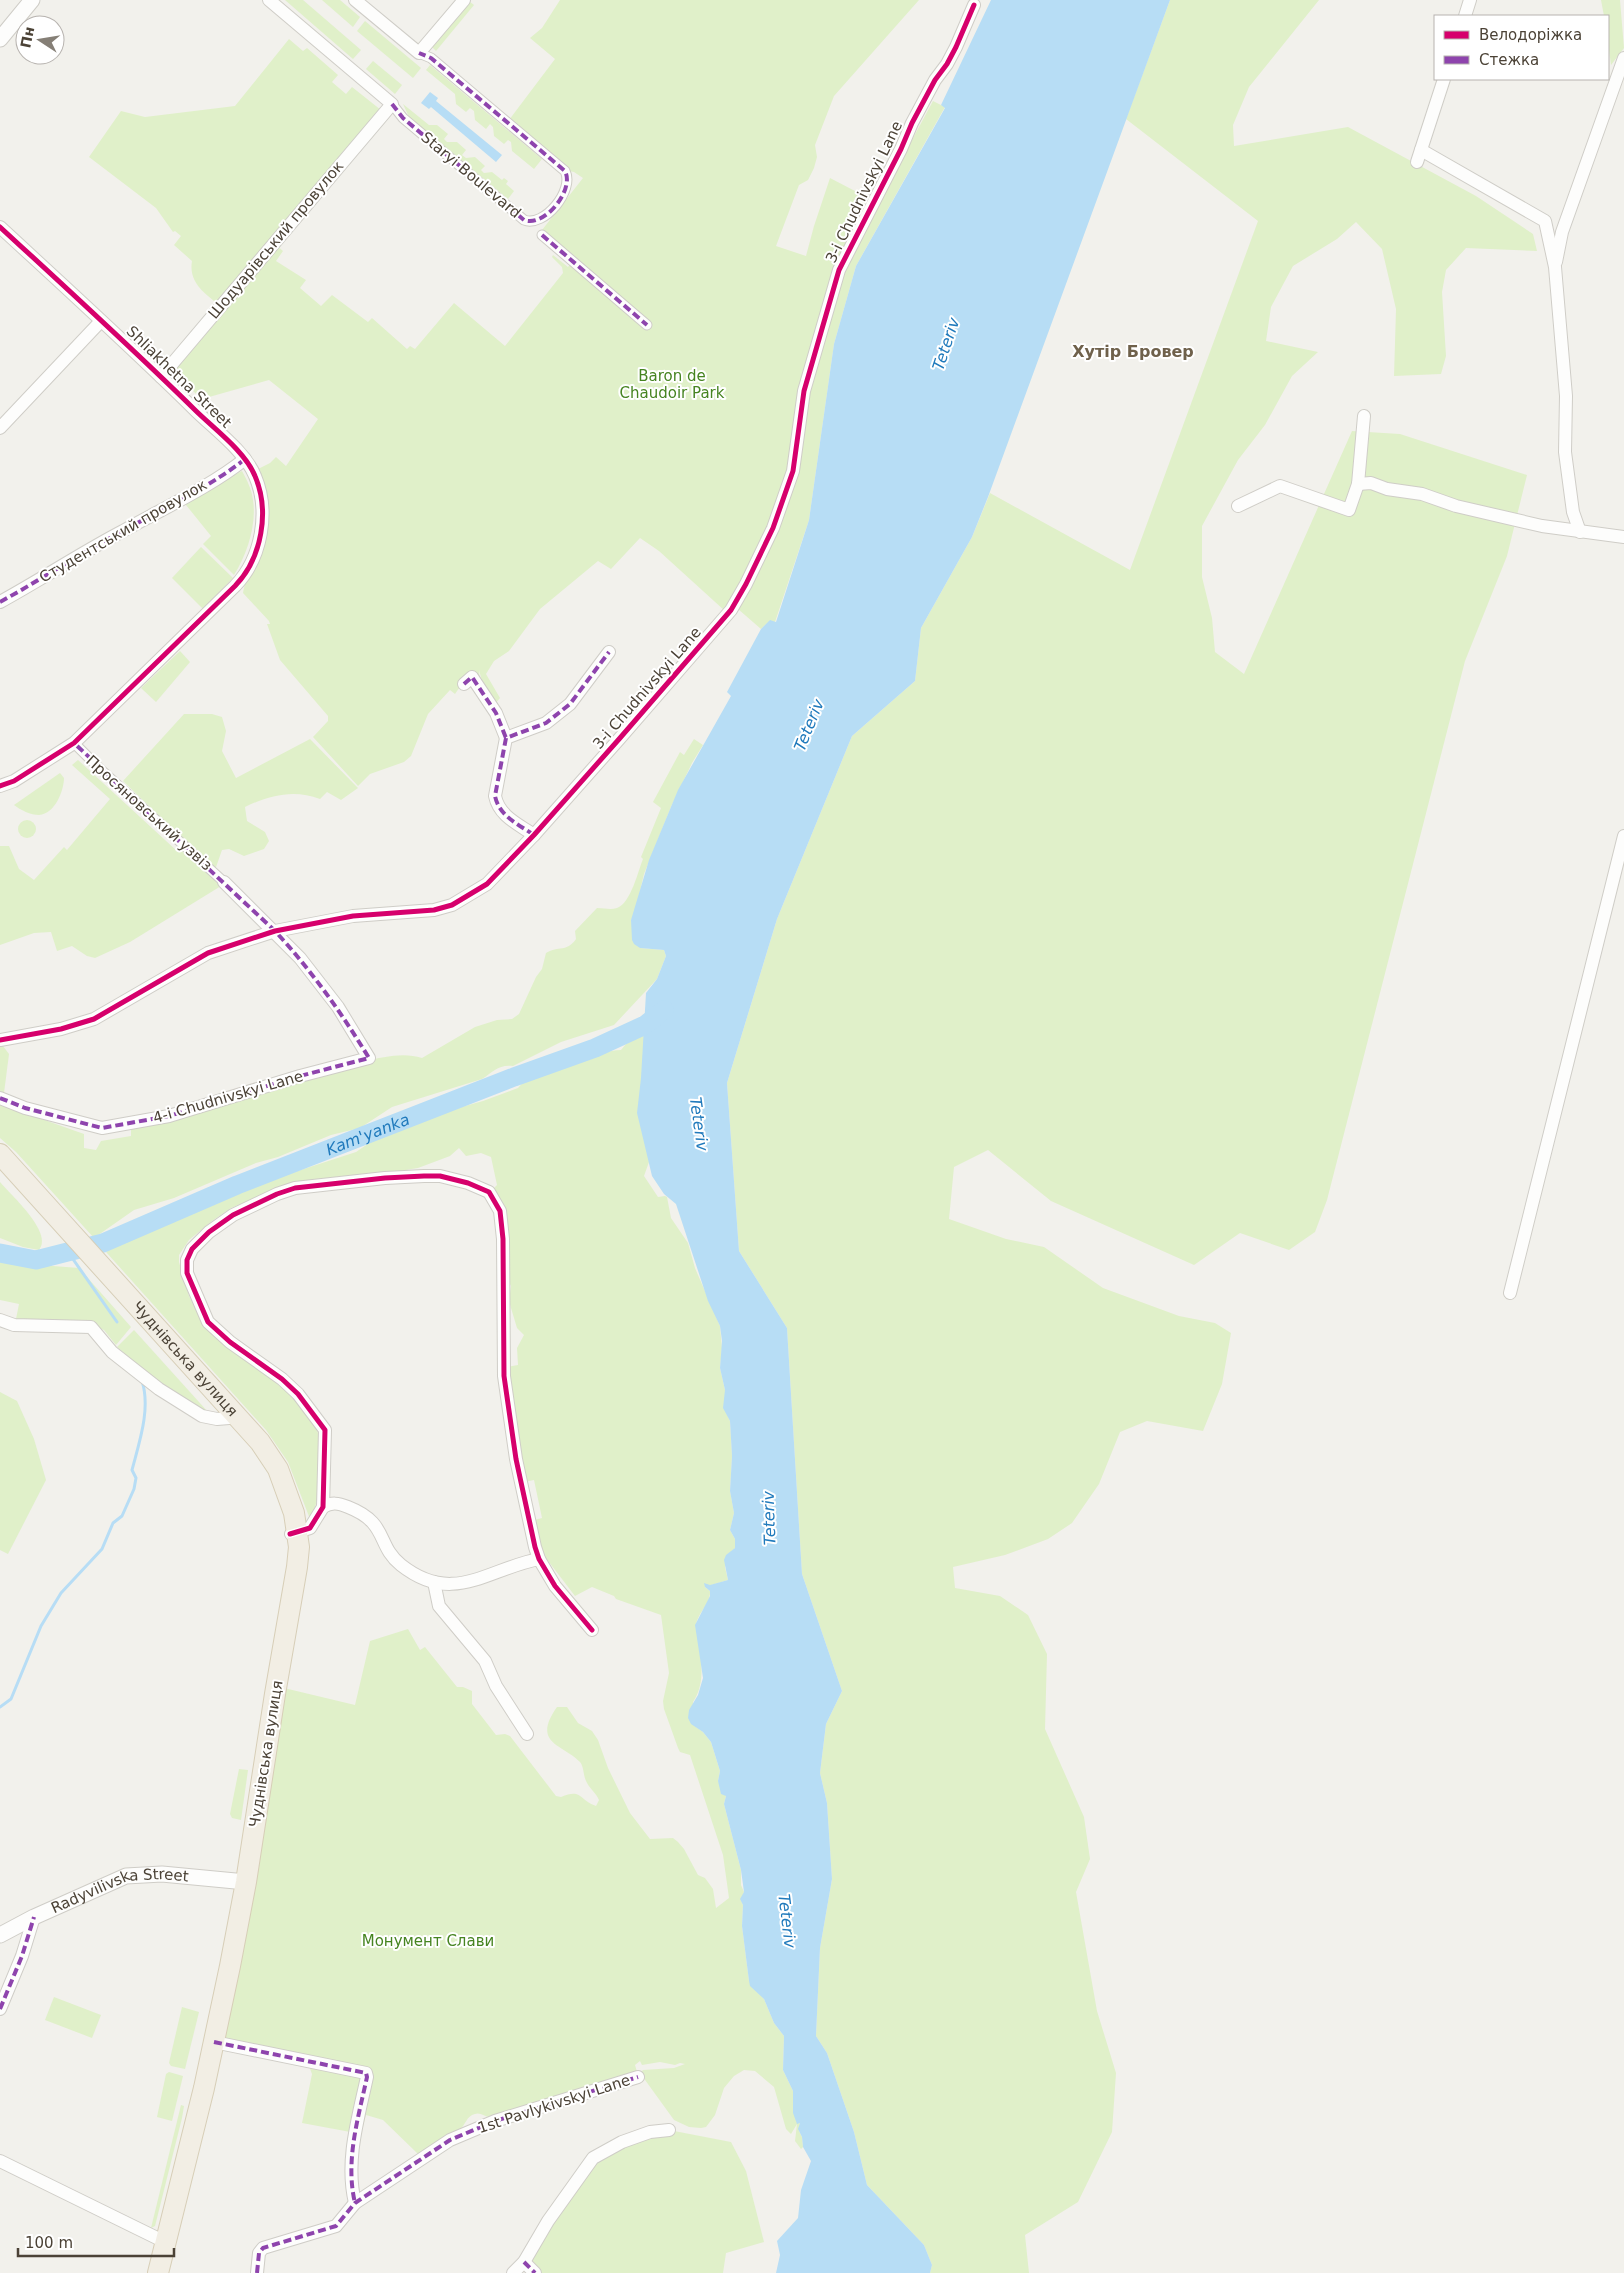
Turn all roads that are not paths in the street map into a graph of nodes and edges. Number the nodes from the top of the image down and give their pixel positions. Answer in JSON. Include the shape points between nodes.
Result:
{"nodes":[{"id":1,"x":32,"y":0,"type":"edge"},
{"id":2,"x":269,"y":0,"type":"edge"},
{"id":3,"x":355,"y":0,"type":"edge"},
{"id":4,"x":464,"y":0,"type":"edge"},
{"id":5,"x":1470,"y":0,"type":"edge"},
{"id":6,"x":974,"y":5,"type":"dead end"},
{"id":7,"x":1465,"y":15,"type":"edge"},
{"id":8,"x":0,"y":39,"type":"edge"},
{"id":9,"x":419,"y":53,"type":"junction"},
{"id":10,"x":1624,"y":58,"type":"edge"},
{"id":11,"x":1444,"y":80,"type":"edge"},
{"id":12,"x":392,"y":104,"type":"junction"},
{"id":13,"x":0,"y":227,"type":"edge"},
{"id":14,"x":542,"y":235,"type":"dead end"},
{"id":15,"x":1556,"y":267,"type":"junction"},
{"id":16,"x":101,"y":321,"type":"junction"},
{"id":17,"x":647,"y":325,"type":"dead end"},
{"id":18,"x":161,"y":377,"type":"junction"},
{"id":19,"x":1364,"y":416,"type":"dead end"},
{"id":20,"x":0,"y":428,"type":"edge"},
{"id":21,"x":245,"y":459,"type":"junction"},
{"id":22,"x":1358,"y":484,"type":"junction"},
{"id":23,"x":1238,"y":506,"type":"dead end"},
{"id":24,"x":1580,"y":532,"type":"junction"},
{"id":25,"x":1624,"y":537,"type":"edge"},
{"id":26,"x":0,"y":602,"type":"edge"},
{"id":27,"x":609,"y":652,"type":"dead end"},
{"id":28,"x":464,"y":684,"type":"dead end"},
{"id":29,"x":506,"y":738,"type":"junction"},
{"id":30,"x":74,"y":743,"type":"junction"},
{"id":31,"x":0,"y":786,"type":"edge"},
{"id":32,"x":534,"y":835,"type":"junction"},
{"id":33,"x":1624,"y":836,"type":"edge"},
{"id":34,"x":224,"y":882,"type":"joint"},
{"id":35,"x":275,"y":930,"type":"junction"},
{"id":36,"x":0,"y":1040,"type":"edge"},
{"id":37,"x":0,"y":1098,"type":"edge"},
{"id":38,"x":0,"y":1154,"type":"edge"},
{"id":39,"x":0,"y":1165,"type":"edge"},
{"id":40,"x":37,"y":1199,"type":"junction"},
{"id":41,"x":119,"y":1290,"type":"junction"},
{"id":42,"x":1510,"y":1293,"type":"dead end"},
{"id":43,"x":0,"y":1320,"type":"edge"},
{"id":44,"x":229,"y":1418,"type":"junction"},
{"id":45,"x":322,"y":1507,"type":"junction"},
{"id":46,"x":294,"y":1533,"type":"junction"},
{"id":47,"x":539,"y":1558,"type":"junction"},
{"id":48,"x":434,"y":1582,"type":"junction"},
{"id":49,"x":592,"y":1630,"type":"dead end"},
{"id":50,"x":528,"y":1734,"type":"dead end"},
{"id":51,"x":243,"y":1882,"type":"junction"},
{"id":52,"x":34,"y":1917,"type":"junction"},
{"id":53,"x":0,"y":1936,"type":"edge"},
{"id":54,"x":0,"y":2009,"type":"edge"},
{"id":55,"x":214,"y":2042,"type":"junction"},
{"id":56,"x":638,"y":2077,"type":"dead end"},
{"id":57,"x":669,"y":2130,"type":"dead end"},
{"id":58,"x":0,"y":2161,"type":"edge"},
{"id":59,"x":355,"y":2203,"type":"junction"},
{"id":60,"x":159,"y":2239,"type":"junction"},
{"id":61,"x":524,"y":2262,"type":"junction"},
{"id":62,"x":151,"y":2273,"type":"edge"},
{"id":63,"x":158,"y":2273,"type":"edge"},
{"id":64,"x":257,"y":2273,"type":"edge"},
{"id":65,"x":513,"y":2273,"type":"edge"},
{"id":66,"x":535,"y":2273,"type":"edge"}],
"edges":[{"from":1,"to":8,"type":"street"},
{"from":2,"to":12,"type":"street","name":"Staryi Boulevard"},
{"from":3,"to":9,"type":"street","name":"Staryi Boulevard"},
{"from":4,"to":9,"type":"street"},
{"from":5,"to":7,"type":"street"},
{"from":6,"to":32,"type":"street","name":"3-i Chudnivskyi Lane","via":[[956,47],[919,110],[839,270],[804,391],[793,471],[773,528],[746,584],[731,610]]},
{"from":9,"to":12,"type":"street","name":"Staryi Boulevard","via":[[430,58],[565,171],[568,180],[564,194],[540,220],[524,220],[403,118]]},
{"from":10,"to":15,"type":"street","via":[[1562,232]]},
{"from":11,"to":15,"type":"street","via":[[1419,156],[1545,221]]},
{"from":12,"to":18,"type":"street","name":"Шодуарівський провулок"},
{"from":13,"to":16,"type":"street","name":"Shliakhetna Street"},
{"from":14,"to":17,"type":"street"},
{"from":15,"to":24,"type":"street","via":[[1566,396],[1565,452],[1573,512]]},
{"from":16,"to":18,"type":"street","name":"Shliakhetna Street"},
{"from":16,"to":20,"type":"street"},
{"from":18,"to":21,"type":"street","name":"Shliakhetna Street"},
{"from":19,"to":22,"type":"street"},
{"from":21,"to":26,"type":"street","name":"Студентський провулок"},
{"from":21,"to":30,"type":"street","name":"Shliakhetna Street","via":[[259,486],[263,516],[250,566],[242,579]]},
{"from":22,"to":23,"type":"street","via":[[1348,510],[1280,486]]},
{"from":22,"to":24,"type":"street","via":[[1371,483],[1422,494],[1504,518]]},
{"from":24,"to":25,"type":"street"},
{"from":27,"to":29,"type":"street","via":[[570,704],[546,723]]},
{"from":28,"to":29,"type":"street","via":[[472,677],[496,713]]},
{"from":29,"to":32,"type":"street","via":[[496,804]]},
{"from":30,"to":31,"type":"street","name":"Shliakhetna Street","via":[[14,781]]},
{"from":30,"to":34,"type":"street","name":"Просяновський узвіз"},
{"from":32,"to":35,"type":"street","name":"3-i Chudnivskyi Lane","via":[[487,884],[452,905],[434,910],[353,916]]},
{"from":33,"to":42,"type":"street"},
{"from":34,"to":35,"type":"street"},
{"from":35,"to":36,"type":"street","name":"3-i Chudnivskyi Lane","via":[[208,953],[94,1019],[61,1029]]},
{"from":35,"to":37,"type":"street","name":"4-i Chudnivskyi Lane","via":[[338,1007],[369,1058],[169,1116],[102,1128],[25,1108]]},
{"from":38,"to":40,"type":"main road"},
{"from":39,"to":40,"type":"main road"},
{"from":40,"to":41,"type":"main road"},
{"from":41,"to":44,"type":"main road","name":"Чуднівська вулиця"},
{"from":41,"to":46,"type":"main road","name":"Чуднівська вулиця","via":[[260,1442],[286,1491]]},
{"from":43,"to":44,"type":"street","via":[[14,1325],[91,1327],[112,1352],[159,1389],[202,1416]]},
{"from":44,"to":46,"type":"main road","name":"Чуднівська вулиця","via":[[269,1469]]},
{"from":45,"to":46,"type":"street","via":[[310,1528]]},
{"from":45,"to":47,"type":"street","via":[[325,1430],[298,1394],[282,1379],[208,1322],[187,1273],[187,1260],[192,1249],[209,1232],[233,1215],[283,1192],[307,1186],[385,1178],[424,1176],[456,1179],[489,1192],[500,1211],[504,1376],[521,1483]]},
{"from":45,"to":48,"type":"street","via":[[330,1503],[340,1504],[368,1518],[380,1531],[393,1557]]},
{"from":46,"to":51,"type":"main road","name":"Чуднівська вулиця","via":[[299,1547],[294,1588]]},
{"from":47,"to":48,"type":"street","via":[[468,1583],[447,1585]]},
{"from":47,"to":49,"type":"street","via":[[556,1586]]},
{"from":48,"to":50,"type":"street","via":[[439,1606],[485,1661],[496,1686]]},
{"from":51,"to":52,"type":"street","name":"Radyvilivska Street","via":[[162,1874],[126,1876]]},
{"from":51,"to":55,"type":"main road","name":"Чуднівська вулиця"},
{"from":51,"to":60,"type":"main road","name":"Чуднівська вулиця"},
{"from":52,"to":53,"type":"street","name":"Radyvilivska Street"},
{"from":52,"to":54,"type":"street"},
{"from":55,"to":59,"type":"street","via":[[366,2073],[350,2167]]},
{"from":55,"to":63,"type":"main road","name":"Чуднівська вулиця"},
{"from":56,"to":59,"type":"street","name":"1st Pavlykivskyi Lane","via":[[494,2121],[450,2140]]},
{"from":57,"to":61,"type":"street","via":[[650,2132],[622,2142],[593,2158],[548,2221]]},
{"from":58,"to":60,"type":"street"},
{"from":59,"to":64,"type":"street","name":"1st Pavlykivskyi Lane","via":[[342,2221],[330,2230],[263,2248],[259,2253]]},
{"from":60,"to":62,"type":"main road","name":"Чуднівська вулиця"},
{"from":61,"to":65,"type":"street"},
{"from":61,"to":66,"type":"street"}]}
